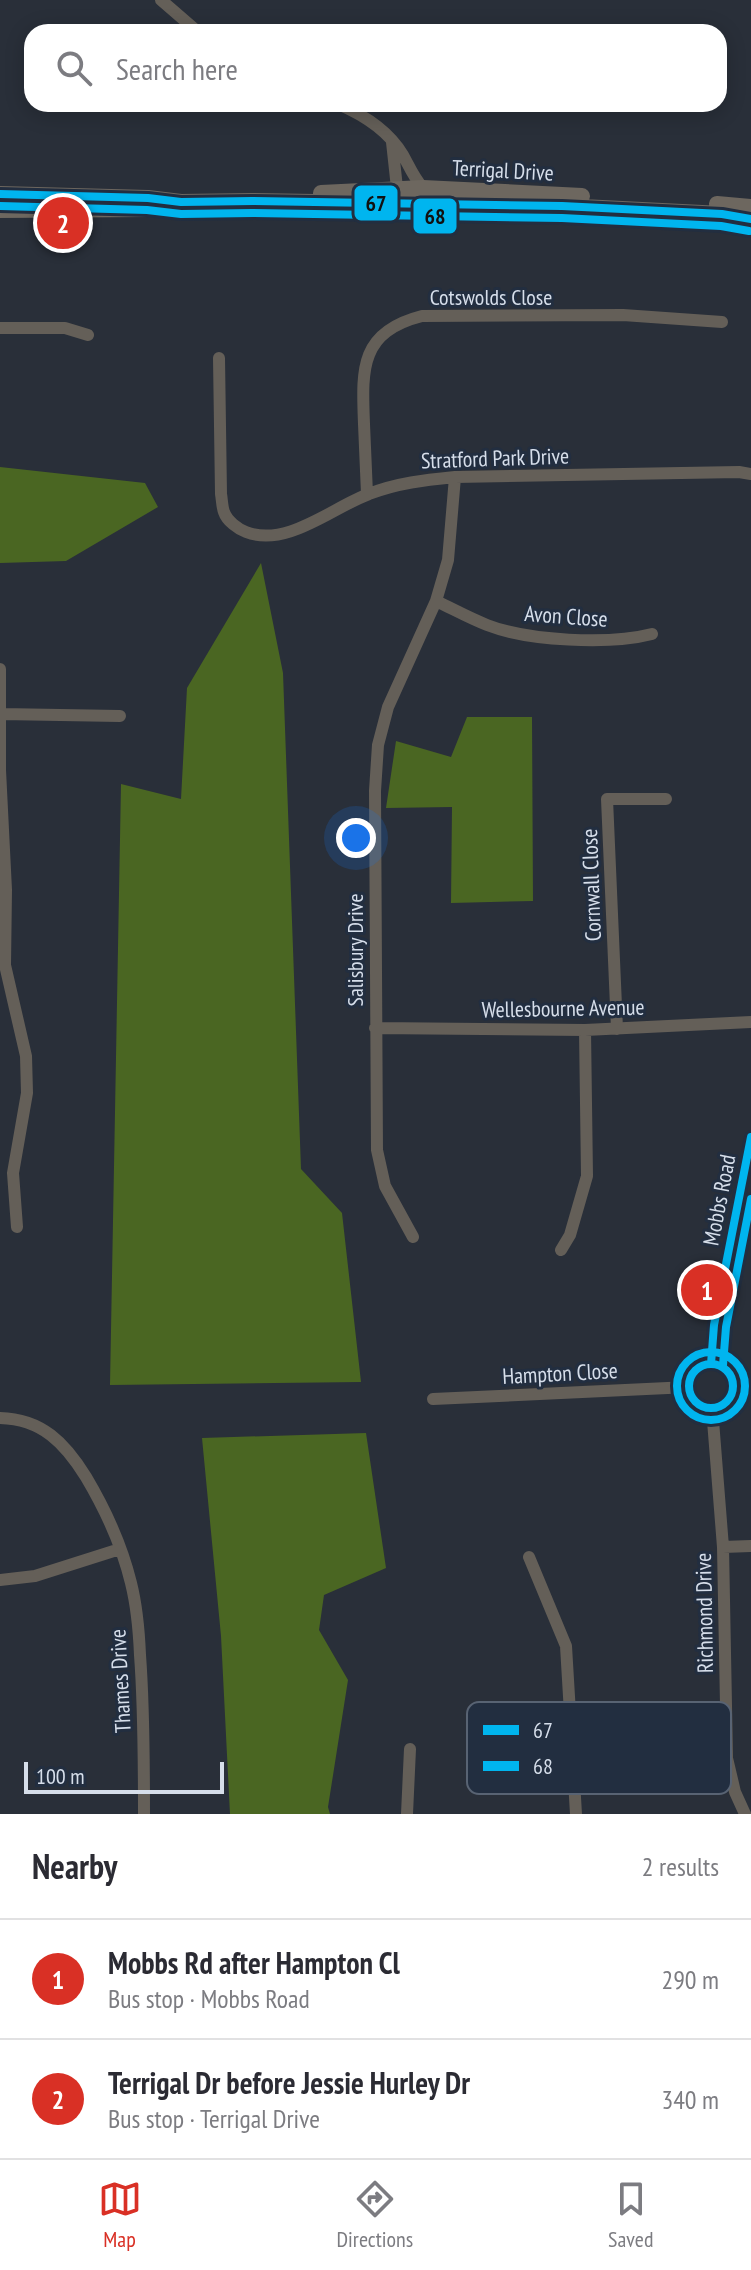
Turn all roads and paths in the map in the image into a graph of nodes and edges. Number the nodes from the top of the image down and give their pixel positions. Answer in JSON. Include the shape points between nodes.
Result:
{"nodes":[{"id":1,"x":161,"y":0,"type":"edge"},
{"id":2,"x":189,"y":24,"type":"edge"},
{"id":3,"x":353,"y":112,"type":"edge"},
{"id":4,"x":392,"y":142,"type":"junction"},
{"id":5,"x":397,"y":188,"type":"junction"},
{"id":6,"x":0,"y":194,"type":"edge"},
{"id":7,"x":421,"y":196,"type":"junction"},
{"id":8,"x":253,"y":201,"type":"junction"},
{"id":9,"x":181,"y":202,"type":"junction"},
{"id":10,"x":751,"y":207,"type":"edge"},
{"id":11,"x":0,"y":210,"type":"edge"},
{"id":12,"x":751,"y":219,"type":"edge"},
{"id":13,"x":722,"y":322,"type":"dead end"},
{"id":14,"x":0,"y":328,"type":"edge"},
{"id":15,"x":88,"y":335,"type":"dead end"},
{"id":16,"x":219,"y":358,"type":"dead end"},
{"id":17,"x":751,"y":474,"type":"edge"},
{"id":18,"x":455,"y":477,"type":"junction"},
{"id":19,"x":367,"y":494,"type":"junction"},
{"id":20,"x":436,"y":601,"type":"junction"},
{"id":21,"x":652,"y":634,"type":"dead end"},
{"id":22,"x":0,"y":669,"type":"edge"},
{"id":23,"x":1,"y":714,"type":"edge"},
{"id":24,"x":120,"y":716,"type":"dead end"},
{"id":25,"x":0,"y":770,"type":"edge"},
{"id":26,"x":666,"y":799,"type":"dead end"},
{"id":27,"x":751,"y":1022,"type":"edge"},
{"id":28,"x":375,"y":1028,"type":"junction"},
{"id":29,"x":617,"y":1029,"type":"junction"},
{"id":30,"x":585,"y":1030,"type":"junction"},
{"id":31,"x":751,"y":1137,"type":"edge"},
{"id":32,"x":17,"y":1227,"type":"dead end"},
{"id":33,"x":413,"y":1237,"type":"dead end"},
{"id":34,"x":561,"y":1250,"type":"dead end"},
{"id":35,"x":711,"y":1364,"type":"junction"},
{"id":36,"x":751,"y":1384,"type":"edge"},
{"id":37,"x":733,"y":1385,"type":"junction"},
{"id":38,"x":689,"y":1387,"type":"junction"},
{"id":39,"x":433,"y":1399,"type":"dead end"},
{"id":40,"x":712,"y":1408,"type":"junction"},
{"id":41,"x":0,"y":1418,"type":"edge"},
{"id":42,"x":751,"y":1546,"type":"edge"},
{"id":43,"x":723,"y":1547,"type":"junction"},
{"id":44,"x":120,"y":1549,"type":"junction"},
{"id":45,"x":529,"y":1557,"type":"dead end"},
{"id":46,"x":0,"y":1580,"type":"edge"},
{"id":47,"x":569,"y":1702,"type":"edge"},
{"id":48,"x":726,"y":1702,"type":"edge"},
{"id":49,"x":410,"y":1749,"type":"dead end"},
{"id":50,"x":731,"y":1775,"type":"edge"},
{"id":51,"x":575,"y":1794,"type":"edge"},
{"id":52,"x":144,"y":1814,"type":"edge"},
{"id":53,"x":407,"y":1814,"type":"edge"},
{"id":54,"x":576,"y":1814,"type":"edge"},
{"id":55,"x":745,"y":1814,"type":"edge"}],
"edges":[{"from":1,"to":2,"type":"street"},
{"from":3,"to":4,"type":"street"},
{"from":4,"to":5,"type":"street"},
{"from":4,"to":7,"type":"street"},
{"from":5,"to":7,"type":"main road"},
{"from":5,"to":8,"type":"main road","name":"Terrigal Drive"},
{"from":6,"to":9,"type":"main road","name":"Terrigal Drive"},
{"from":7,"to":8,"type":"main road","name":"Terrigal Drive"},
{"from":7,"to":10,"type":"main road","name":"Terrigal Drive","via":[[497,190]]},
{"from":7,"to":12,"type":"main road","name":"Terrigal Drive"},
{"from":8,"to":9,"type":"main road","name":"Terrigal Drive"},
{"from":9,"to":11,"type":"main road","name":"Terrigal Drive","via":[[148,209]]},
{"from":13,"to":19,"type":"street","name":"Cotswolds Close","via":[[623,315],[422,316],[400,321],[383,334],[362,377]]},
{"from":14,"to":15,"type":"street","via":[[65,328]]},
{"from":16,"to":19,"type":"street","name":"Stratford Park Drive","via":[[221,494],[224,514],[237,529],[254,535],[281,533]]},
{"from":17,"to":18,"type":"street","name":"Stratford Park Drive"},
{"from":18,"to":19,"type":"street","name":"Stratford Park Drive","via":[[410,481]]},
{"from":18,"to":20,"type":"street","name":"Salisbury Drive","via":[[448,560]]},
{"from":20,"to":21,"type":"street","name":"Avon Close","via":[[486,625],[537,637],[634,639]]},
{"from":20,"to":28,"type":"street","name":"Salisbury Drive","via":[[388,707],[378,745]]},
{"from":22,"to":23,"type":"street"},
{"from":23,"to":24,"type":"street"},
{"from":23,"to":25,"type":"street"},
{"from":25,"to":32,"type":"street","via":[[5,965],[26,1056],[27,1093],[13,1173]]},
{"from":26,"to":29,"type":"street","name":"Cornwall Close","via":[[607,799]]},
{"from":27,"to":29,"type":"street","name":"Wellesbourne Avenue"},
{"from":28,"to":30,"type":"street","name":"Wellesbourne Avenue"},
{"from":28,"to":33,"type":"street","name":"Salisbury Drive","via":[[377,1150],[385,1186]]},
{"from":29,"to":30,"type":"street","name":"Wellesbourne Avenue"},
{"from":30,"to":34,"type":"street","via":[[587,1176]]},
{"from":31,"to":35,"type":"street","name":"Mobbs Road"},
{"from":35,"to":37,"type":"street","via":[[724,1368]]},
{"from":35,"to":38,"type":"street","via":[[693,1373]]},
{"from":36,"to":37,"type":"street"},
{"from":37,"to":40,"type":"street","via":[[725,1404]]},
{"from":38,"to":39,"type":"street","name":"Hampton Close"},
{"from":38,"to":40,"type":"street","via":[[699,1404]]},
{"from":40,"to":43,"type":"street","name":"Richmond Drive"},
{"from":41,"to":44,"type":"street","name":"Thames Drive","via":[[26,1420],[63,1446],[99,1498]]},
{"from":42,"to":43,"type":"street"},
{"from":43,"to":48,"type":"street","name":"Richmond Drive"},
{"from":44,"to":46,"type":"street","via":[[35,1576]]},
{"from":44,"to":52,"type":"street","name":"Thames Drive","via":[[138,1622]]},
{"from":45,"to":47,"type":"street","via":[[566,1646]]},
{"from":49,"to":53,"type":"street"},
{"from":50,"to":55,"type":"street","name":"Richmond Drive"},
{"from":51,"to":54,"type":"street"}]}
